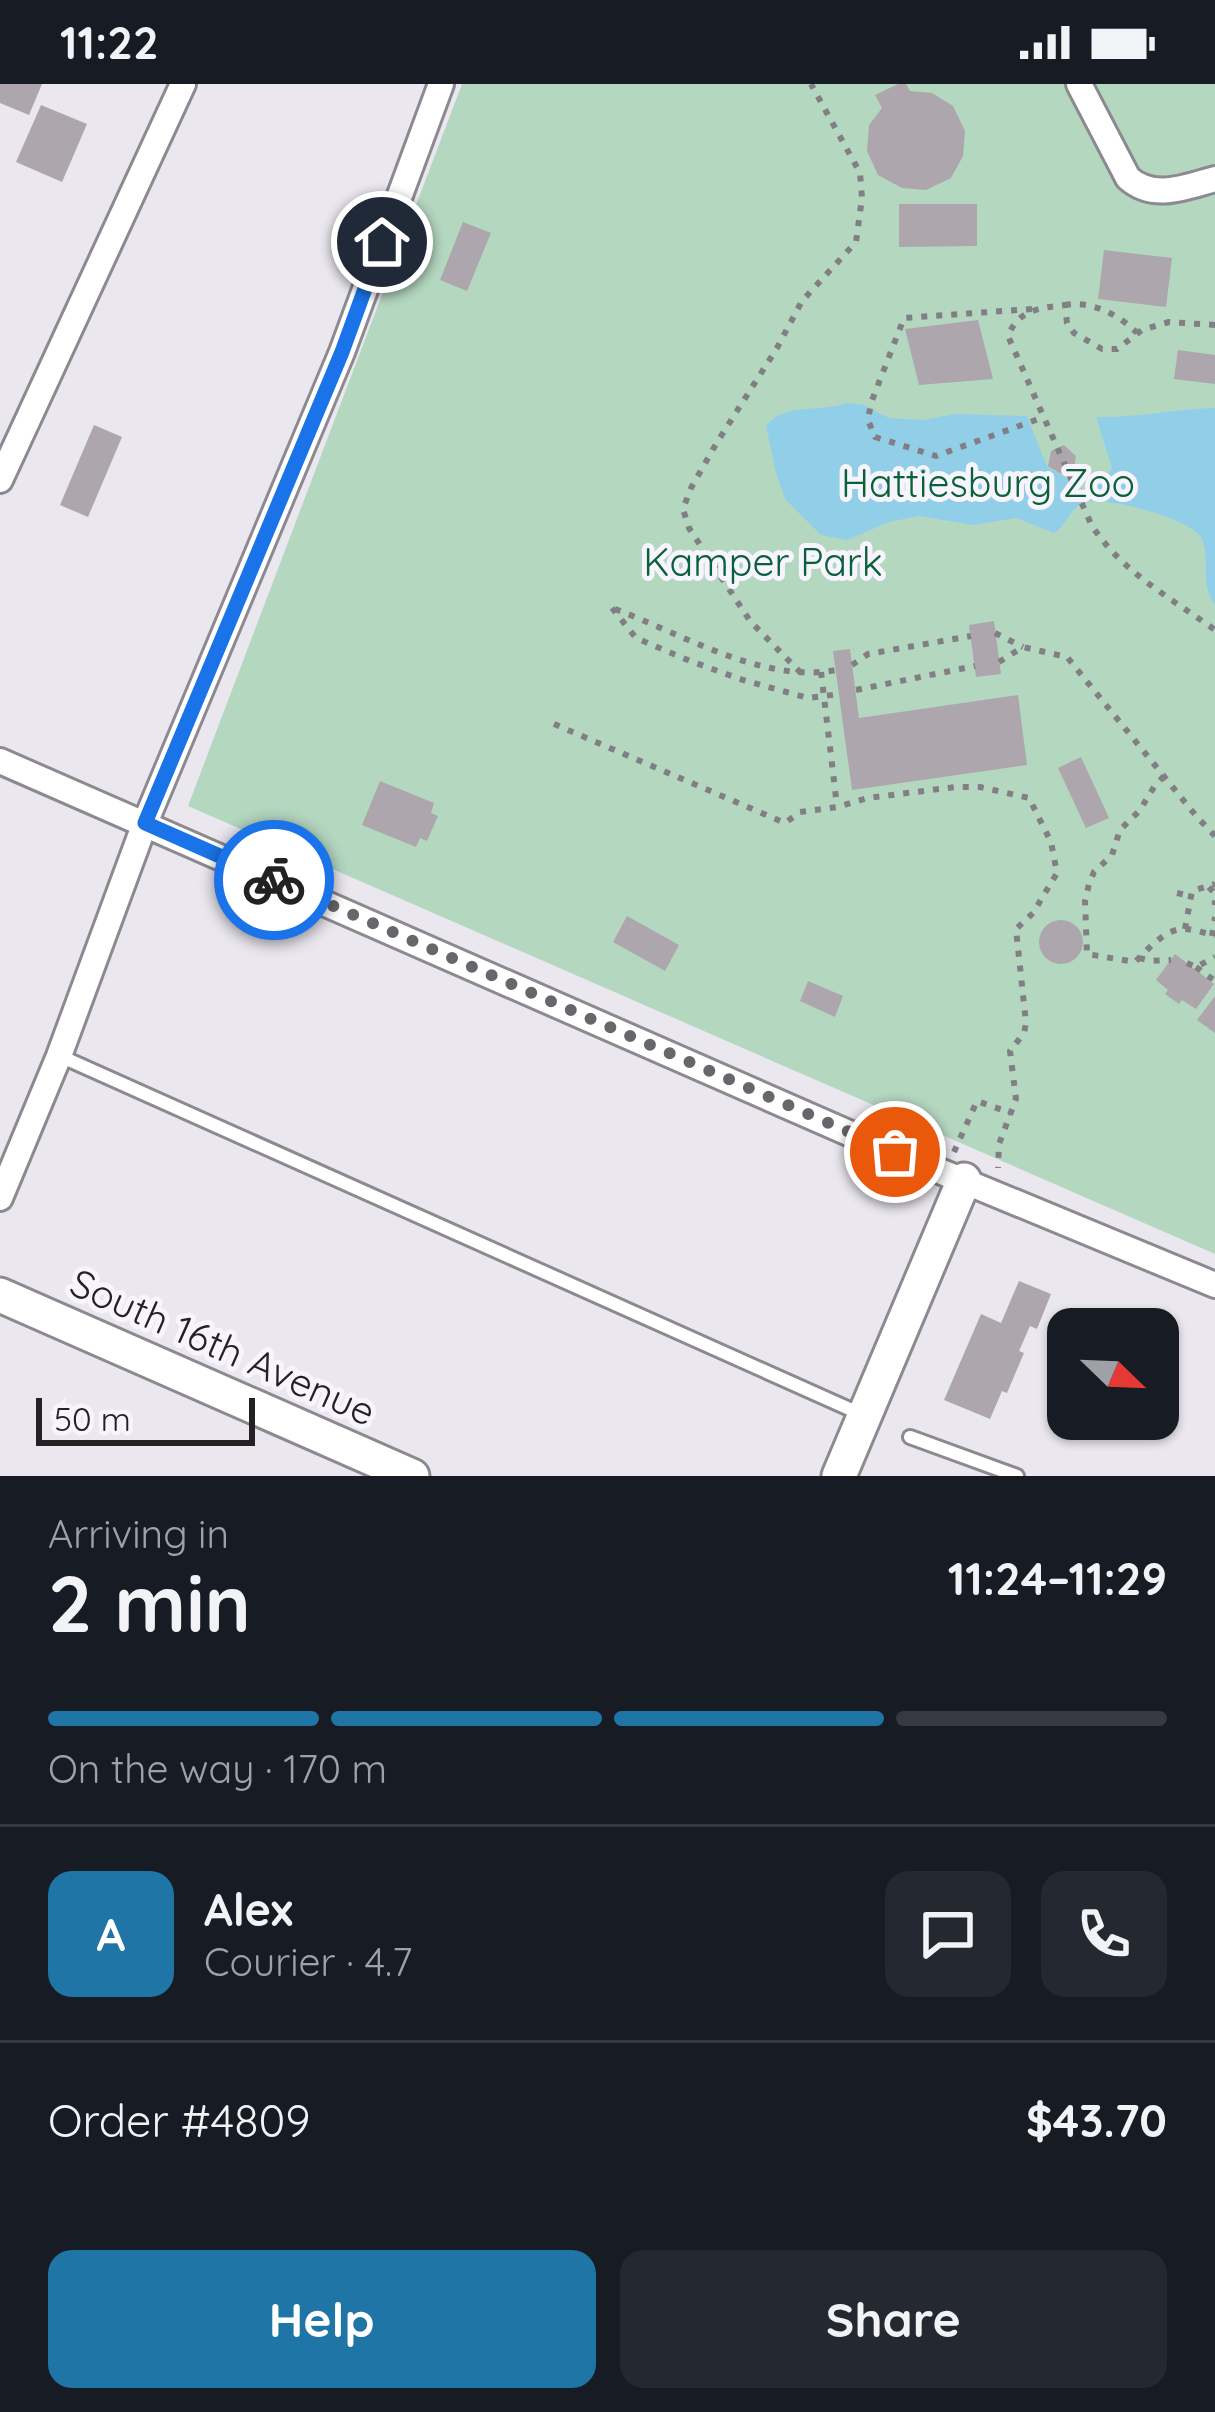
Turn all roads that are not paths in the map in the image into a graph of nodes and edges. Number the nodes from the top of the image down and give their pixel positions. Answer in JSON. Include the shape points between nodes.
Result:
{"nodes":[{"id":1,"x":183,"y":84,"type":"edge"},
{"id":2,"x":441,"y":84,"type":"edge"},
{"id":3,"x":1079,"y":84,"type":"edge"},
{"id":4,"x":1215,"y":179,"type":"edge"},
{"id":5,"x":0,"y":480,"type":"edge"},
{"id":6,"x":0,"y":760,"type":"edge"},
{"id":7,"x":145,"y":823,"type":"junction"},
{"id":8,"x":59,"y":1056,"type":"junction"},
{"id":9,"x":975,"y":1171,"type":"junction"},
{"id":10,"x":0,"y":1198,"type":"edge"},
{"id":11,"x":1215,"y":1285,"type":"edge"},
{"id":12,"x":0,"y":1294,"type":"edge"},
{"id":13,"x":866,"y":1416,"type":"junction"},
{"id":14,"x":910,"y":1437,"type":"dead end"},
{"id":15,"x":412,"y":1476,"type":"edge"},
{"id":16,"x":839,"y":1476,"type":"edge"},
{"id":17,"x":1017,"y":1476,"type":"edge"}],
"edges":[{"from":1,"to":5,"type":"street"},
{"from":2,"to":7,"type":"street","via":[[342,352]]},
{"from":3,"to":4,"type":"street","via":[[1128,178],[1143,190]]},
{"from":6,"to":7,"type":"street"},
{"from":7,"to":8,"type":"street"},
{"from":7,"to":9,"type":"street","via":[[860,1138]]},
{"from":8,"to":10,"type":"street"},
{"from":8,"to":13,"type":"lane"},
{"from":9,"to":11,"type":"street"},
{"from":9,"to":13,"type":"main road"},
{"from":12,"to":15,"type":"main road","name":"South 16th Avenue"},
{"from":13,"to":16,"type":"main road"},
{"from":14,"to":17,"type":"lane"}]}
